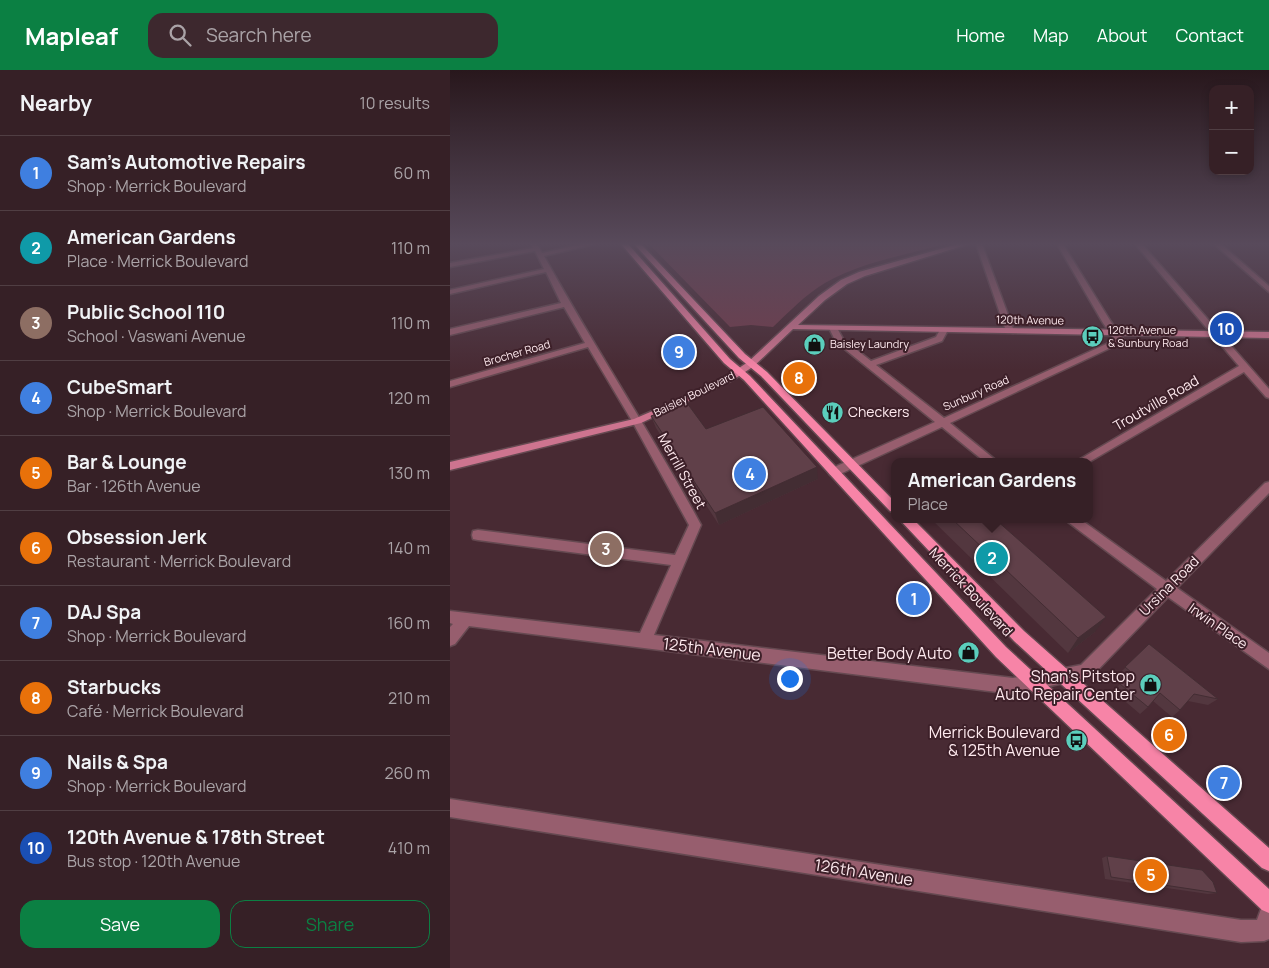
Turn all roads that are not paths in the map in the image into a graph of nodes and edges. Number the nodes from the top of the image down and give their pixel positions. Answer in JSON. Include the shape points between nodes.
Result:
{"nodes":[{"id":1,"x":477,"y":286,"type":"edge"},
{"id":2,"x":556,"y":286,"type":"edge"},
{"id":3,"x":661,"y":286,"type":"edge"},
{"id":4,"x":677,"y":286,"type":"edge"},
{"id":5,"x":841,"y":286,"type":"edge"},
{"id":6,"x":994,"y":286,"type":"edge"},
{"id":7,"x":1085,"y":286,"type":"edge"},
{"id":8,"x":1175,"y":286,"type":"edge"},
{"id":9,"x":450,"y":292,"type":"edge"},
{"id":10,"x":566,"y":304,"type":"junction"},
{"id":11,"x":792,"y":326,"type":"junction"},
{"id":12,"x":832,"y":328,"type":"junction"},
{"id":13,"x":944,"y":330,"type":"junction"},
{"id":14,"x":1010,"y":331,"type":"junction"},
{"id":15,"x":450,"y":332,"type":"edge"},
{"id":16,"x":1116,"y":332,"type":"junction"},
{"id":17,"x":1217,"y":334,"type":"junction"},
{"id":18,"x":1269,"y":335,"type":"edge"},
{"id":19,"x":590,"y":344,"type":"junction"},
{"id":20,"x":751,"y":364,"type":"junction"},
{"id":21,"x":870,"y":364,"type":"junction"},
{"id":22,"x":1245,"y":367,"type":"junction"},
{"id":23,"x":739,"y":372,"type":"junction"},
{"id":24,"x":450,"y":384,"type":"edge"},
{"id":25,"x":1269,"y":395,"type":"edge"},
{"id":26,"x":637,"y":421,"type":"junction"},
{"id":27,"x":943,"y":422,"type":"junction"},
{"id":28,"x":988,"y":458,"type":"edge"},
{"id":29,"x":1087,"y":458,"type":"edge"},
{"id":30,"x":851,"y":464,"type":"junction"},
{"id":31,"x":450,"y":466,"type":"edge"},
{"id":32,"x":834,"y":472,"type":"junction"},
{"id":33,"x":1269,"y":486,"type":"edge"},
{"id":34,"x":891,"y":505,"type":"edge"},
{"id":35,"x":909,"y":523,"type":"edge"},
{"id":36,"x":1075,"y":523,"type":"edge"},
{"id":37,"x":478,"y":534,"type":"dead end"},
{"id":38,"x":679,"y":561,"type":"junction"},
{"id":39,"x":1166,"y":589,"type":"junction"},
{"id":40,"x":457,"y":618,"type":"edge"},
{"id":41,"x":450,"y":639,"type":"edge"},
{"id":42,"x":644,"y":641,"type":"junction"},
{"id":43,"x":1269,"y":662,"type":"edge"},
{"id":44,"x":1064,"y":676,"type":"junction"},
{"id":45,"x":1033,"y":682,"type":"junction"},
{"id":46,"x":450,"y":808,"type":"edge"},
{"id":47,"x":1269,"y":861,"type":"edge"},
{"id":48,"x":1269,"y":904,"type":"edge"},
{"id":49,"x":1269,"y":917,"type":"edge"}],
"edges":[{"from":1,"to":9,"type":"street"},
{"from":2,"to":10,"type":"street","name":"Merrill Street"},
{"from":3,"to":23,"type":"main road","name":"Merrick Boulevard"},
{"from":4,"to":20,"type":"main road"},
{"from":5,"to":11,"type":"street","name":"Baisley Boulevard","via":[[822,298]]},
{"from":6,"to":14,"type":"street"},
{"from":7,"to":16,"type":"street"},
{"from":8,"to":17,"type":"street"},
{"from":10,"to":15,"type":"street"},
{"from":10,"to":19,"type":"street","name":"Merrill Street"},
{"from":11,"to":12,"type":"street","name":"120th Avenue"},
{"from":11,"to":20,"type":"street","name":"Baisley Boulevard"},
{"from":12,"to":13,"type":"street","name":"120th Avenue"},
{"from":12,"to":21,"type":"street","via":[[840,340]]},
{"from":13,"to":14,"type":"street","name":"120th Avenue"},
{"from":13,"to":21,"type":"street","via":[[939,339]]},
{"from":14,"to":16,"type":"street","name":"120th Avenue"},
{"from":16,"to":17,"type":"street","name":"120th Avenue"},
{"from":16,"to":27,"type":"street","name":"Sunbury Road","via":[[1118,342]]},
{"from":17,"to":18,"type":"street","name":"120th Avenue"},
{"from":17,"to":22,"type":"street"},
{"from":19,"to":24,"type":"street","name":"Brocher Road"},
{"from":19,"to":26,"type":"street","name":"Merrill Street"},
{"from":20,"to":23,"type":"street","name":"Baisley Boulevard"},
{"from":20,"to":30,"type":"main road"},
{"from":21,"to":27,"type":"street"},
{"from":22,"to":25,"type":"street"},
{"from":22,"to":29,"type":"street","name":"Troutville Road"},
{"from":23,"to":26,"type":"street","name":"Baisley Boulevard"},
{"from":23,"to":32,"type":"main road","name":"Merrick Boulevard"},
{"from":26,"to":31,"type":"street","name":"Baisley Boulevard"},
{"from":26,"to":38,"type":"street","name":"Merrill Street","via":[[695,525]]},
{"from":27,"to":28,"type":"street"},
{"from":27,"to":30,"type":"street","name":"Sunbury Road"},
{"from":30,"to":32,"type":"street","name":"Sunbury Road"},
{"from":30,"to":34,"type":"main road"},
{"from":32,"to":45,"type":"main road","name":"Merrick Boulevard"},
{"from":33,"to":39,"type":"street","name":"Ursina Road"},
{"from":35,"to":44,"type":"main road","name":"Merrick Boulevard","via":[[1007,624]]},
{"from":36,"to":39,"type":"street","name":"Irwin Place"},
{"from":37,"to":38,"type":"street"},
{"from":38,"to":42,"type":"street","name":"Merrill Street"},
{"from":39,"to":43,"type":"street","name":"Irwin Place"},
{"from":39,"to":44,"type":"street","name":"Ursina Road","via":[[1085,672]]},
{"from":40,"to":41,"type":"street"},
{"from":40,"to":42,"type":"street","name":"125th Avenue"},
{"from":42,"to":45,"type":"street","name":"125th Avenue","via":[[1013,686]]},
{"from":44,"to":45,"type":"street","name":"Ursina Road"},
{"from":44,"to":47,"type":"main road","name":"Merrick Boulevard"},
{"from":45,"to":48,"type":"main road","name":"Merrick Boulevard"},
{"from":46,"to":49,"type":"street","name":"126th Avenue","via":[[1241,931],[1264,930]]}]}
